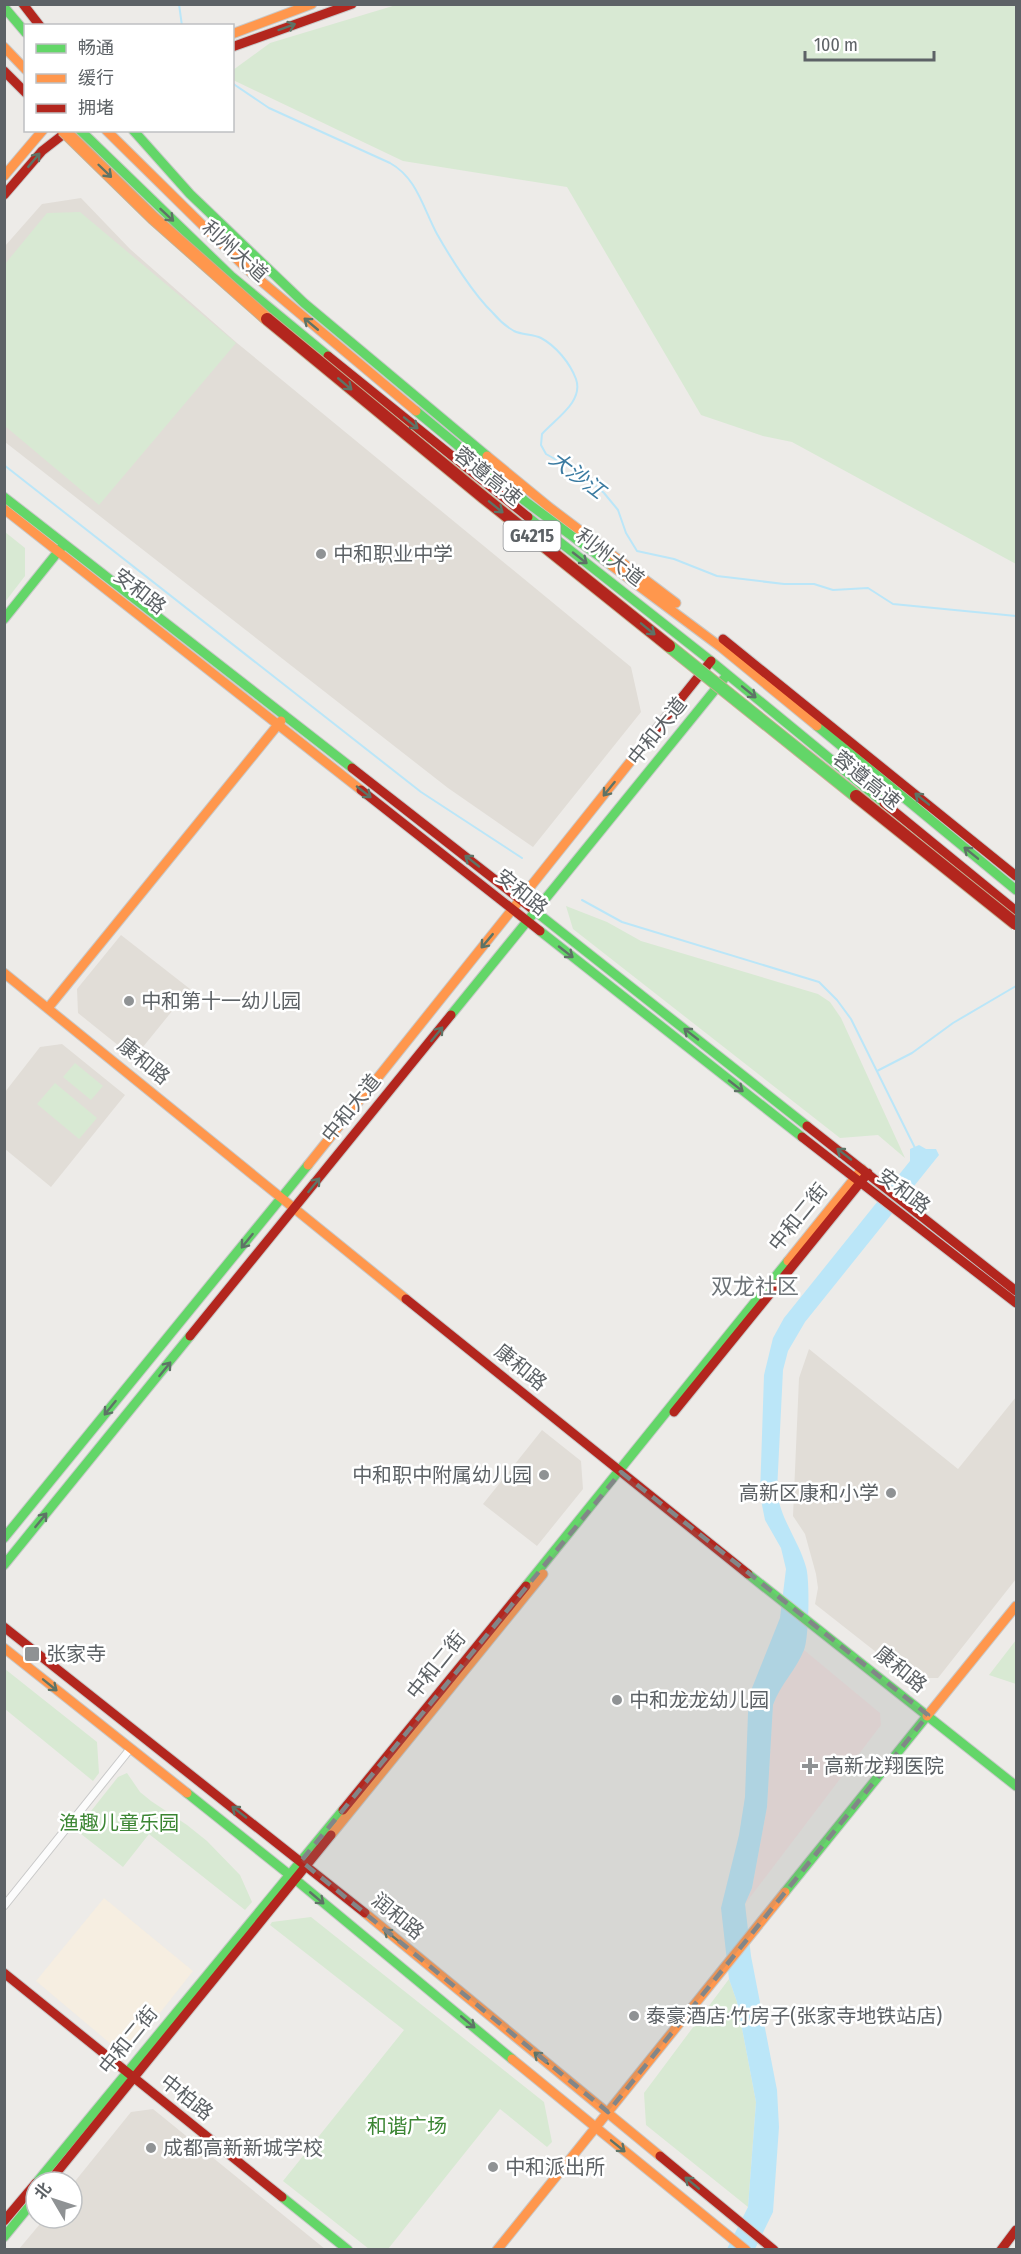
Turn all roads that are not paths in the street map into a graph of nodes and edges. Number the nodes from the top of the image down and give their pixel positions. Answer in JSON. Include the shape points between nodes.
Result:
{"nodes":[{"id":1,"x":23,"y":4,"type":"edge"},
{"id":2,"x":312,"y":4,"type":"edge"},
{"id":3,"x":352,"y":4,"type":"edge"},
{"id":4,"x":4,"y":7,"type":"edge"},
{"id":5,"x":336,"y":7,"type":"edge"},
{"id":6,"x":38,"y":24,"type":"edge"},
{"id":7,"x":24,"y":31,"type":"edge"},
{"id":8,"x":234,"y":33,"type":"edge"},
{"id":9,"x":234,"y":46,"type":"edge"},
{"id":10,"x":4,"y":47,"type":"edge"},
{"id":11,"x":24,"y":68,"type":"edge"},
{"id":12,"x":4,"y":71,"type":"edge"},
{"id":13,"x":24,"y":91,"type":"edge"},
{"id":14,"x":41,"y":132,"type":"edge"},
{"id":15,"x":65,"y":132,"type":"edge"},
{"id":16,"x":66,"y":132,"type":"edge"},
{"id":17,"x":82,"y":132,"type":"edge"},
{"id":18,"x":108,"y":132,"type":"edge"},
{"id":19,"x":135,"y":132,"type":"edge"},
{"id":20,"x":4,"y":176,"type":"edge"},
{"id":21,"x":4,"y":195,"type":"edge"},
{"id":22,"x":4,"y":497,"type":"edge"},
{"id":23,"x":4,"y":509,"type":"edge"},
{"id":24,"x":61,"y":548,"type":"junction"},
{"id":25,"x":4,"y":619,"type":"edge"},
{"id":26,"x":711,"y":662,"type":"junction"},
{"id":27,"x":727,"y":675,"type":"junction"},
{"id":28,"x":282,"y":721,"type":"junction"},
{"id":29,"x":1017,"y":876,"type":"edge"},
{"id":30,"x":1017,"y":890,"type":"edge"},
{"id":31,"x":521,"y":899,"type":"junction"},
{"id":32,"x":513,"y":910,"type":"junction"},
{"id":33,"x":1017,"y":910,"type":"edge"},
{"id":34,"x":537,"y":912,"type":"junction"},
{"id":35,"x":528,"y":922,"type":"junction"},
{"id":36,"x":1017,"y":924,"type":"edge"},
{"id":37,"x":4,"y":973,"type":"edge"},
{"id":38,"x":48,"y":1008,"type":"junction"},
{"id":39,"x":861,"y":1176,"type":"junction"},
{"id":40,"x":281,"y":1199,"type":"junction"},
{"id":41,"x":294,"y":1209,"type":"junction"},
{"id":42,"x":908,"y":1212,"type":"junction"},
{"id":43,"x":1017,"y":1291,"type":"edge"},
{"id":44,"x":1017,"y":1303,"type":"edge"},
{"id":45,"x":621,"y":1472,"type":"junction"},
{"id":46,"x":4,"y":1538,"type":"edge"},
{"id":47,"x":4,"y":1565,"type":"edge"},
{"id":48,"x":1017,"y":1606,"type":"edge"},
{"id":49,"x":4,"y":1627,"type":"edge"},
{"id":50,"x":4,"y":1648,"type":"edge"},
{"id":51,"x":928,"y":1715,"type":"junction"},
{"id":52,"x":130,"y":1749,"type":"junction"},
{"id":53,"x":1017,"y":1786,"type":"edge"},
{"id":54,"x":304,"y":1864,"type":"junction"},
{"id":55,"x":292,"y":1877,"type":"junction"},
{"id":56,"x":4,"y":1906,"type":"edge"},
{"id":57,"x":4,"y":1972,"type":"edge"},
{"id":58,"x":129,"y":2076,"type":"junction"},
{"id":59,"x":608,"y":2112,"type":"junction"},
{"id":60,"x":595,"y":2128,"type":"junction"},
{"id":61,"x":47,"y":2170,"type":"edge"},
{"id":62,"x":58,"y":2170,"type":"edge"},
{"id":63,"x":24,"y":2197,"type":"edge"},
{"id":64,"x":24,"y":2213,"type":"edge"},
{"id":65,"x":4,"y":2221,"type":"edge"},
{"id":66,"x":1017,"y":2230,"type":"edge"},
{"id":67,"x":4,"y":2237,"type":"edge"},
{"id":68,"x":348,"y":2250,"type":"edge"},
{"id":69,"x":497,"y":2250,"type":"edge"},
{"id":70,"x":746,"y":2250,"type":"edge"},
{"id":71,"x":774,"y":2250,"type":"edge"},
{"id":72,"x":1001,"y":2250,"type":"edge"}],
"edges":[{"from":1,"to":6,"type":"main road"},
{"from":2,"to":8,"type":"main road"},
{"from":3,"to":5,"type":"main road"},
{"from":4,"to":7,"type":"main road"},
{"from":9,"to":5,"type":"main road","one_way":true},
{"from":10,"to":11,"type":"main road"},
{"from":12,"to":13,"type":"main road"},
{"from":14,"to":20,"type":"main road"},
{"from":15,"to":36,"type":"main road","name":"蓉遵高速","number":"G4215","one_way":true,"bridge":true,"via":[[260,314]]},
{"from":21,"to":16,"type":"main road","one_way":true,"via":[[42,151]]},
{"from":17,"to":26,"type":"main road","name":"利州大道","one_way":true,"via":[[231,276]]},
{"from":30,"to":18,"type":"main road","name":"利州大道","one_way":true,"via":[[722,648],[525,501],[381,383],[248,270]]},
{"from":29,"to":19,"type":"main road","name":"蓉遵高速","number":"G4215","one_way":true,"via":[[751,660],[549,507],[304,303],[190,194]]},
{"from":22,"to":24,"type":"main road","name":"安和路"},
{"from":23,"to":24,"type":"main road","name":"安和路"},
{"from":24,"to":25,"type":"main road"},
{"from":24,"to":28,"type":"main road","name":"安和路"},
{"from":26,"to":27,"type":"main road","name":"利州大道"},
{"from":26,"to":31,"type":"main road","name":"中和大道","one_way":true},
{"from":27,"to":33,"type":"main road","name":"利州大道","one_way":true},
{"from":27,"to":34,"type":"main road","name":"中和大道"},
{"from":31,"to":28,"type":"main road","name":"安和路","one_way":true},
{"from":28,"to":32,"type":"main road","name":"安和路","one_way":true},
{"from":28,"to":38,"type":"main road"},
{"from":31,"to":32,"type":"main road","name":"中和大道"},
{"from":31,"to":34,"type":"main road","name":"安和路"},
{"from":32,"to":35,"type":"main road","name":"安和路"},
{"from":32,"to":40,"type":"main road","name":"中和大道","one_way":true},
{"from":34,"to":35,"type":"main road","name":"中和大道"},
{"from":39,"to":34,"type":"main road","name":"安和路","one_way":true},
{"from":35,"to":39,"type":"main road","name":"安和路","one_way":true},
{"from":41,"to":35,"type":"main road","name":"中和大道","one_way":true},
{"from":37,"to":38,"type":"main road","name":"康和路"},
{"from":38,"to":40,"type":"main road","name":"康和路"},
{"from":39,"to":42,"type":"main road","name":"安和路"},
{"from":39,"to":45,"type":"main road","name":"中和二街"},
{"from":40,"to":41,"type":"main road","name":"康和路"},
{"from":40,"to":46,"type":"main road","name":"中和大道","one_way":true},
{"from":41,"to":45,"type":"main road","name":"康和路"},
{"from":47,"to":41,"type":"main road","name":"中和大道","one_way":true},
{"from":42,"to":43,"type":"main road","name":"安和路"},
{"from":42,"to":44,"type":"main road","name":"安和路"},
{"from":45,"to":51,"type":"main road","name":"康和路"},
{"from":45,"to":54,"type":"main road","name":"中和二街"},
{"from":48,"to":51,"type":"main road"},
{"from":54,"to":49,"type":"main road","name":"润和路","one_way":true},
{"from":50,"to":52,"type":"main road","name":"润和路","one_way":true},
{"from":51,"to":53,"type":"main road","name":"康和路"},
{"from":51,"to":59,"type":"main road"},
{"from":52,"to":55,"type":"main road","name":"润和路"},
{"from":52,"to":56,"type":"street"},
{"from":54,"to":55,"type":"main road","name":"中和二街"},
{"from":59,"to":54,"type":"main road","name":"润和路","one_way":true},
{"from":55,"to":58,"type":"main road","name":"中和二街"},
{"from":55,"to":60,"type":"main road","name":"润和路","one_way":true},
{"from":57,"to":58,"type":"main road","name":"中柏路"},
{"from":58,"to":61,"type":"main road","name":"中和二街"},
{"from":58,"to":62,"type":"main road","name":"中和二街"},
{"from":58,"to":68,"type":"main road","name":"中柏路"},
{"from":59,"to":60,"type":"main road"},
{"from":71,"to":59,"type":"main road","name":"润和路","one_way":true},
{"from":60,"to":69,"type":"main road"},
{"from":60,"to":70,"type":"main road","name":"润和路","one_way":true},
{"from":63,"to":65,"type":"main road","name":"中和二街"},
{"from":64,"to":67,"type":"main road"},
{"from":66,"to":72,"type":"main road"}]}
